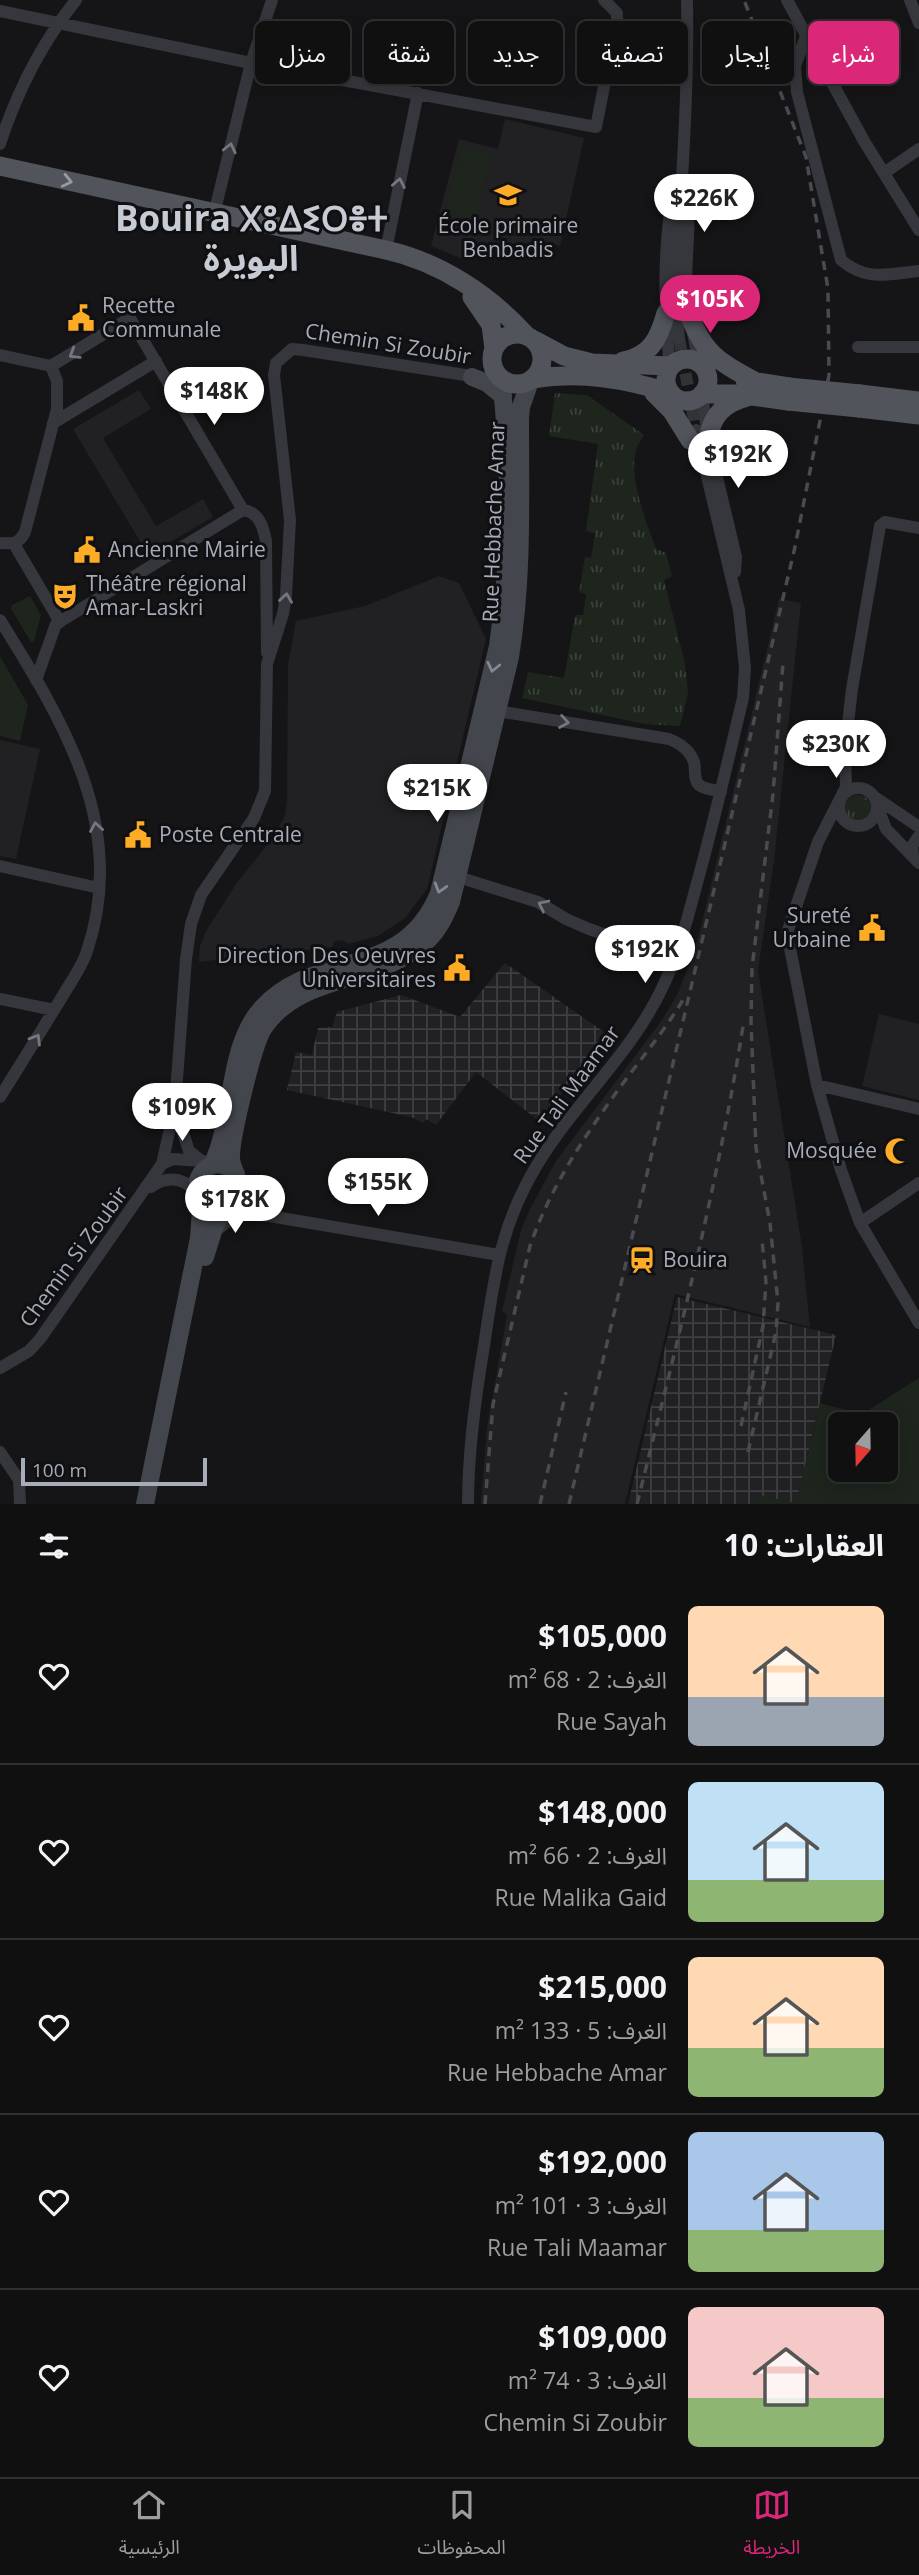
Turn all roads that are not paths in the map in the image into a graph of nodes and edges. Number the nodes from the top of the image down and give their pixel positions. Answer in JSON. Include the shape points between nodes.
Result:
{"nodes":[{"id":1,"x":76,"y":0,"type":"edge"},
{"id":2,"x":272,"y":0,"type":"edge"},
{"id":3,"x":604,"y":0,"type":"edge"},
{"id":4,"x":687,"y":0,"type":"edge"},
{"id":5,"x":787,"y":0,"type":"edge"},
{"id":6,"x":910,"y":0,"type":"edge"},
{"id":7,"x":0,"y":11,"type":"edge"},
{"id":8,"x":58,"y":22,"type":"junction"},
{"id":9,"x":919,"y":23,"type":"edge"},
{"id":10,"x":806,"y":36,"type":"junction"},
{"id":11,"x":251,"y":63,"type":"junction"},
{"id":12,"x":418,"y":93,"type":"junction"},
{"id":13,"x":0,"y":144,"type":"edge"},
{"id":14,"x":919,"y":149,"type":"edge"},
{"id":15,"x":683,"y":161,"type":"junction"},
{"id":16,"x":0,"y":166,"type":"edge"},
{"id":17,"x":884,"y":173,"type":"junction"},
{"id":18,"x":214,"y":214,"type":"junction"},
{"id":19,"x":919,"y":230,"type":"edge"},
{"id":20,"x":386,"y":250,"type":"junction"},
{"id":21,"x":919,"y":271,"type":"edge"},
{"id":22,"x":456,"y":277,"type":"junction"},
{"id":23,"x":688,"y":311,"type":"junction"},
{"id":24,"x":666,"y":313,"type":"junction"},
{"id":25,"x":531,"y":338,"type":"junction"},
{"id":26,"x":679,"y":338,"type":"tunnel mouth"},
{"id":27,"x":858,"y":347,"type":"dead end"},
{"id":28,"x":919,"y":347,"type":"edge"},
{"id":29,"x":494,"y":349,"type":"junction"},
{"id":30,"x":0,"y":355,"type":"edge"},
{"id":31,"x":156,"y":361,"type":"junction"},
{"id":32,"x":614,"y":365,"type":"junction"},
{"id":33,"x":51,"y":366,"type":"junction"},
{"id":34,"x":670,"y":366,"type":"junction"},
{"id":35,"x":705,"y":369,"type":"junction"},
{"id":36,"x":472,"y":377,"type":"joint"},
{"id":37,"x":531,"y":380,"type":"junction"},
{"id":38,"x":638,"y":383,"type":"junction"},
{"id":39,"x":502,"y":384,"type":"junction"},
{"id":40,"x":755,"y":389,"type":"junction"},
{"id":41,"x":671,"y":393,"type":"junction"},
{"id":42,"x":702,"y":394,"type":"junction"},
{"id":43,"x":860,"y":401,"type":"junction"},
{"id":44,"x":919,"y":401,"type":"edge"},
{"id":45,"x":893,"y":413,"type":"junction"},
{"id":46,"x":919,"y":415,"type":"edge"},
{"id":47,"x":53,"y":423,"type":"junction"},
{"id":48,"x":919,"y":425,"type":"edge"},
{"id":49,"x":698,"y":436,"type":"junction"},
{"id":50,"x":241,"y":511,"type":"junction"},
{"id":51,"x":919,"y":528,"type":"edge"},
{"id":52,"x":0,"y":543,"type":"edge"},
{"id":53,"x":14,"y":544,"type":"junction"},
{"id":54,"x":734,"y":586,"type":"junction"},
{"id":55,"x":0,"y":620,"type":"edge"},
{"id":56,"x":60,"y":622,"type":"junction"},
{"id":57,"x":267,"y":664,"type":"junction"},
{"id":58,"x":36,"y":680,"type":"junction"},
{"id":59,"x":497,"y":710,"type":"junction"},
{"id":60,"x":847,"y":766,"type":"junction"},
{"id":61,"x":721,"y":792,"type":"junction"},
{"id":62,"x":872,"y":796,"type":"junction"},
{"id":63,"x":840,"y":801,"type":"junction"},
{"id":64,"x":895,"y":813,"type":"junction"},
{"id":65,"x":847,"y":823,"type":"junction"},
{"id":66,"x":883,"y":823,"type":"junction"},
{"id":67,"x":865,"y":825,"type":"junction"},
{"id":68,"x":919,"y":827,"type":"edge"},
{"id":69,"x":822,"y":831,"type":"junction"},
{"id":70,"x":919,"y":836,"type":"edge"},
{"id":71,"x":894,"y":839,"type":"junction"},
{"id":72,"x":916,"y":860,"type":"edge"},
{"id":73,"x":0,"y":866,"type":"edge"},
{"id":74,"x":458,"y":877,"type":"junction"},
{"id":75,"x":99,"y":888,"type":"junction"},
{"id":76,"x":674,"y":959,"type":"junction"},
{"id":77,"x":0,"y":999,"type":"edge"},
{"id":78,"x":54,"y":1010,"type":"junction"},
{"id":79,"x":817,"y":1085,"type":"junction"},
{"id":80,"x":848,"y":1094,"type":"junction"},
{"id":81,"x":0,"y":1097,"type":"edge"},
{"id":82,"x":175,"y":1105,"type":"junction"},
{"id":83,"x":919,"y":1109,"type":"edge"},
{"id":84,"x":826,"y":1113,"type":"junction"},
{"id":85,"x":166,"y":1157,"type":"junction"},
{"id":86,"x":207,"y":1164,"type":"junction"},
{"id":87,"x":237,"y":1180,"type":"junction"},
{"id":88,"x":918,"y":1185,"type":"edge"},
{"id":89,"x":145,"y":1191,"type":"junction"},
{"id":90,"x":195,"y":1193,"type":"junction"},
{"id":91,"x":227,"y":1203,"type":"junction"},
{"id":92,"x":252,"y":1213,"type":"junction"},
{"id":93,"x":860,"y":1223,"type":"junction"},
{"id":94,"x":209,"y":1241,"type":"junction"},
{"id":95,"x":499,"y":1255,"type":"junction"},
{"id":96,"x":919,"y":1323,"type":"edge"},
{"id":97,"x":0,"y":1368,"type":"edge"},
{"id":98,"x":0,"y":1452,"type":"edge"},
{"id":99,"x":20,"y":1504,"type":"edge"},
{"id":100,"x":145,"y":1504,"type":"edge"},
{"id":101,"x":158,"y":1504,"type":"edge"},
{"id":102,"x":468,"y":1504,"type":"edge"}],
"edges":[{"from":1,"to":8,"type":"street"},
{"from":2,"to":11,"type":"street"},
{"from":3,"to":12,"type":"street","via":[[617,13],[617,21],[596,127]]},
{"from":4,"to":15,"type":"street"},
{"from":5,"to":10,"type":"street"},
{"from":6,"to":9,"type":"street"},
{"from":7,"to":8,"type":"street"},
{"from":8,"to":11,"type":"street"},
{"from":8,"to":13,"type":"street","via":[[24,79]]},
{"from":10,"to":17,"type":"street"},
{"from":10,"to":21,"type":"street","via":[[795,66],[797,92],[841,260],[868,276]]},
{"from":11,"to":12,"type":"street"},
{"from":18,"to":11,"type":"street","one_way":true},
{"from":20,"to":12,"type":"street","one_way":true},
{"from":14,"to":17,"type":"street"},
{"from":15,"to":23,"type":"street","via":[[689,203]]},
{"from":15,"to":24,"type":"street","via":[[672,202]]},
{"from":15,"to":26,"type":"street","via":[[676,303]]},
{"from":16,"to":18,"type":"main road","one_way":true},
{"from":17,"to":19,"type":"street"},
{"from":18,"to":20,"type":"main road"},
{"from":20,"to":22,"type":"main road"},
{"from":22,"to":25,"type":"main road"},
{"from":22,"to":29,"type":"main road","via":[[491,325]]},
{"from":23,"to":35,"type":"street"},
{"from":23,"to":40,"type":"main road","via":[[699,339],[710,352]]},
{"from":24,"to":32,"type":"main road","via":[[657,339],[647,351]]},
{"from":24,"to":34,"type":"street"},
{"from":25,"to":29,"type":"main road","via":[[512,334]]},
{"from":25,"to":32,"type":"main road","via":[[564,356]]},
{"from":25,"to":37,"type":"main road","via":[[539,346],[542,360]]},
{"from":27,"to":28,"type":"street"},
{"from":29,"to":39,"type":"main road","via":[[492,364]]},
{"from":30,"to":33,"type":"street"},
{"from":31,"to":33,"type":"street","one_way":true,"via":[[131,318]]},
{"from":31,"to":47,"type":"street"},
{"from":31,"to":50,"type":"street"},
{"from":32,"to":34,"type":"main road"},
{"from":33,"to":47,"type":"street","via":[[59,397]]},
{"from":34,"to":35,"type":"main road","via":[[689,358]]},
{"from":34,"to":41,"type":"main road","via":[[666,377]]},
{"from":35,"to":40,"type":"main road"},
{"from":35,"to":42,"type":"main road","via":[[708,382]]},
{"from":36,"to":39,"type":"main road"},
{"from":57,"to":36,"type":"street","name":"Chemin Si Zoubir","one_way":true,"via":[[286,596],[290,520],[276,363],[292,349]]},
{"from":37,"to":38,"type":"main road","via":[[575,374]]},
{"from":37,"to":39,"type":"main road"},
{"from":37,"to":59,"type":"main road","name":"Rue Hebbache Amar","via":[[520,419],[519,586],[510,657]]},
{"from":38,"to":41,"type":"main road"},
{"from":38,"to":49,"type":"main road","via":[[664,401]]},
{"from":39,"to":86,"type":"main road","name":"Rue Hebbache Amar","one_way":true,"via":[[507,431],[502,618],[432,912],[408,939],[286,988],[259,1012],[243,1041],[220,1144]]},
{"from":40,"to":42,"type":"main road"},
{"from":40,"to":43,"type":"main road","bridge":true},
{"from":40,"to":49,"type":"main road","via":[[719,411],[710,428]]},
{"from":41,"to":42,"type":"main road","via":[[683,400]]},
{"from":41,"to":49,"type":"street"},
{"from":42,"to":49,"type":"street"},
{"from":43,"to":44,"type":"main road"},
{"from":43,"to":45,"type":"main road"},
{"from":45,"to":46,"type":"main road"},
{"from":45,"to":48,"type":"street"},
{"from":47,"to":53,"type":"street","via":[[25,531]]},
{"from":49,"to":54,"type":"street","via":[[720,561]]},
{"from":49,"to":54,"type":"street","via":[[736,557]]},
{"from":50,"to":56,"type":"street"},
{"from":50,"to":57,"type":"street","via":[[255,514],[264,528]]},
{"from":51,"to":60,"type":"street","via":[[886,522],[880,526],[852,689]]},
{"from":52,"to":53,"type":"street"},
{"from":53,"to":56,"type":"street"},
{"from":54,"to":61,"type":"street","name":"Rue Tali Maamar","via":[[745,682]]},
{"from":55,"to":58,"type":"street"},
{"from":56,"to":58,"type":"street","via":[[53,629]]},
{"from":57,"to":82,"type":"street","name":"Chemin Si Zoubir","via":[[265,791],[254,818],[201,895],[191,924]]},
{"from":75,"to":58,"type":"street","one_way":true,"via":[[93,807],[70,742]]},
{"from":59,"to":61,"type":"street","one_way":true,"via":[[669,738],[688,752],[701,787]]},
{"from":59,"to":74,"type":"main road","name":"Rue Hebbache Amar"},
{"from":60,"to":62,"type":"street"},
{"from":60,"to":63,"type":"street"},
{"from":61,"to":76,"type":"street","name":"Rue Tali Maamar"},
{"from":62,"to":63,"type":"street","via":[[854,789]]},
{"from":62,"to":64,"type":"street"},
{"from":62,"to":66,"type":"street"},
{"from":62,"to":67,"type":"street","via":[[874,817]]},
{"from":63,"to":65,"type":"street","via":[[840,813]]},
{"from":63,"to":69,"type":"street"},
{"from":64,"to":66,"type":"street","via":[[883,814]]},
{"from":64,"to":68,"type":"street"},
{"from":65,"to":67,"type":"street"},
{"from":65,"to":69,"type":"street"},
{"from":66,"to":71,"type":"street"},
{"from":67,"to":71,"type":"street"},
{"from":69,"to":79,"type":"street","via":[[787,933]]},
{"from":70,"to":72,"type":"street","via":[[912,846]]},
{"from":71,"to":72,"type":"street"},
{"from":73,"to":75,"type":"street"},
{"from":76,"to":74,"type":"street","one_way":true,"via":[[589,929],[538,902]]},
{"from":74,"to":87,"type":"main road","name":"Rue Hebbache Amar","via":[[442,922],[413,952],[289,1001],[262,1030],[234,1137],[231,1161]]},
{"from":75,"to":78,"type":"street","via":[[87,953]]},
{"from":76,"to":95,"type":"street","name":"Rue Tali Maamar","via":[[650,1012],[536,1166],[506,1227]]},
{"from":77,"to":78,"type":"street"},
{"from":81,"to":78,"type":"street","one_way":true},
{"from":79,"to":80,"type":"street"},
{"from":79,"to":84,"type":"street"},
{"from":80,"to":83,"type":"street"},
{"from":80,"to":84,"type":"street","via":[[833,1102]]},
{"from":82,"to":85,"type":"street","name":"Chemin Si Zoubir"},
{"from":82,"to":86,"type":"street","via":[[187,1147]]},
{"from":84,"to":93,"type":"street"},
{"from":85,"to":86,"type":"street"},
{"from":85,"to":89,"type":"street","name":"Chemin Si Zoubir"},
{"from":85,"to":90,"type":"street"},
{"from":86,"to":87,"type":"main road","via":[[225,1165]]},
{"from":86,"to":90,"type":"main road"},
{"from":87,"to":91,"type":"main road","via":[[237,1194]]},
{"from":87,"to":92,"type":"street","via":[[239,1199]]},
{"from":88,"to":93,"type":"street"},
{"from":89,"to":90,"type":"street","via":[[172,1178]]},
{"from":89,"to":97,"type":"street","name":"Chemin Si Zoubir","via":[[40,1339]]},
{"from":90,"to":91,"type":"main road","via":[[214,1205]]},
{"from":90,"to":100,"type":"main road","via":[[198,1238]]},
{"from":91,"to":94,"type":"main road"},
{"from":92,"to":94,"type":"street","via":[[228,1219]]},
{"from":92,"to":95,"type":"street"},
{"from":93,"to":96,"type":"street"},
{"from":94,"to":101,"type":"main road"},
{"from":95,"to":102,"type":"street","name":"Rue Tali Maamar","via":[[473,1413]]},
{"from":98,"to":99,"type":"street","via":[[19,1480]]}]}
